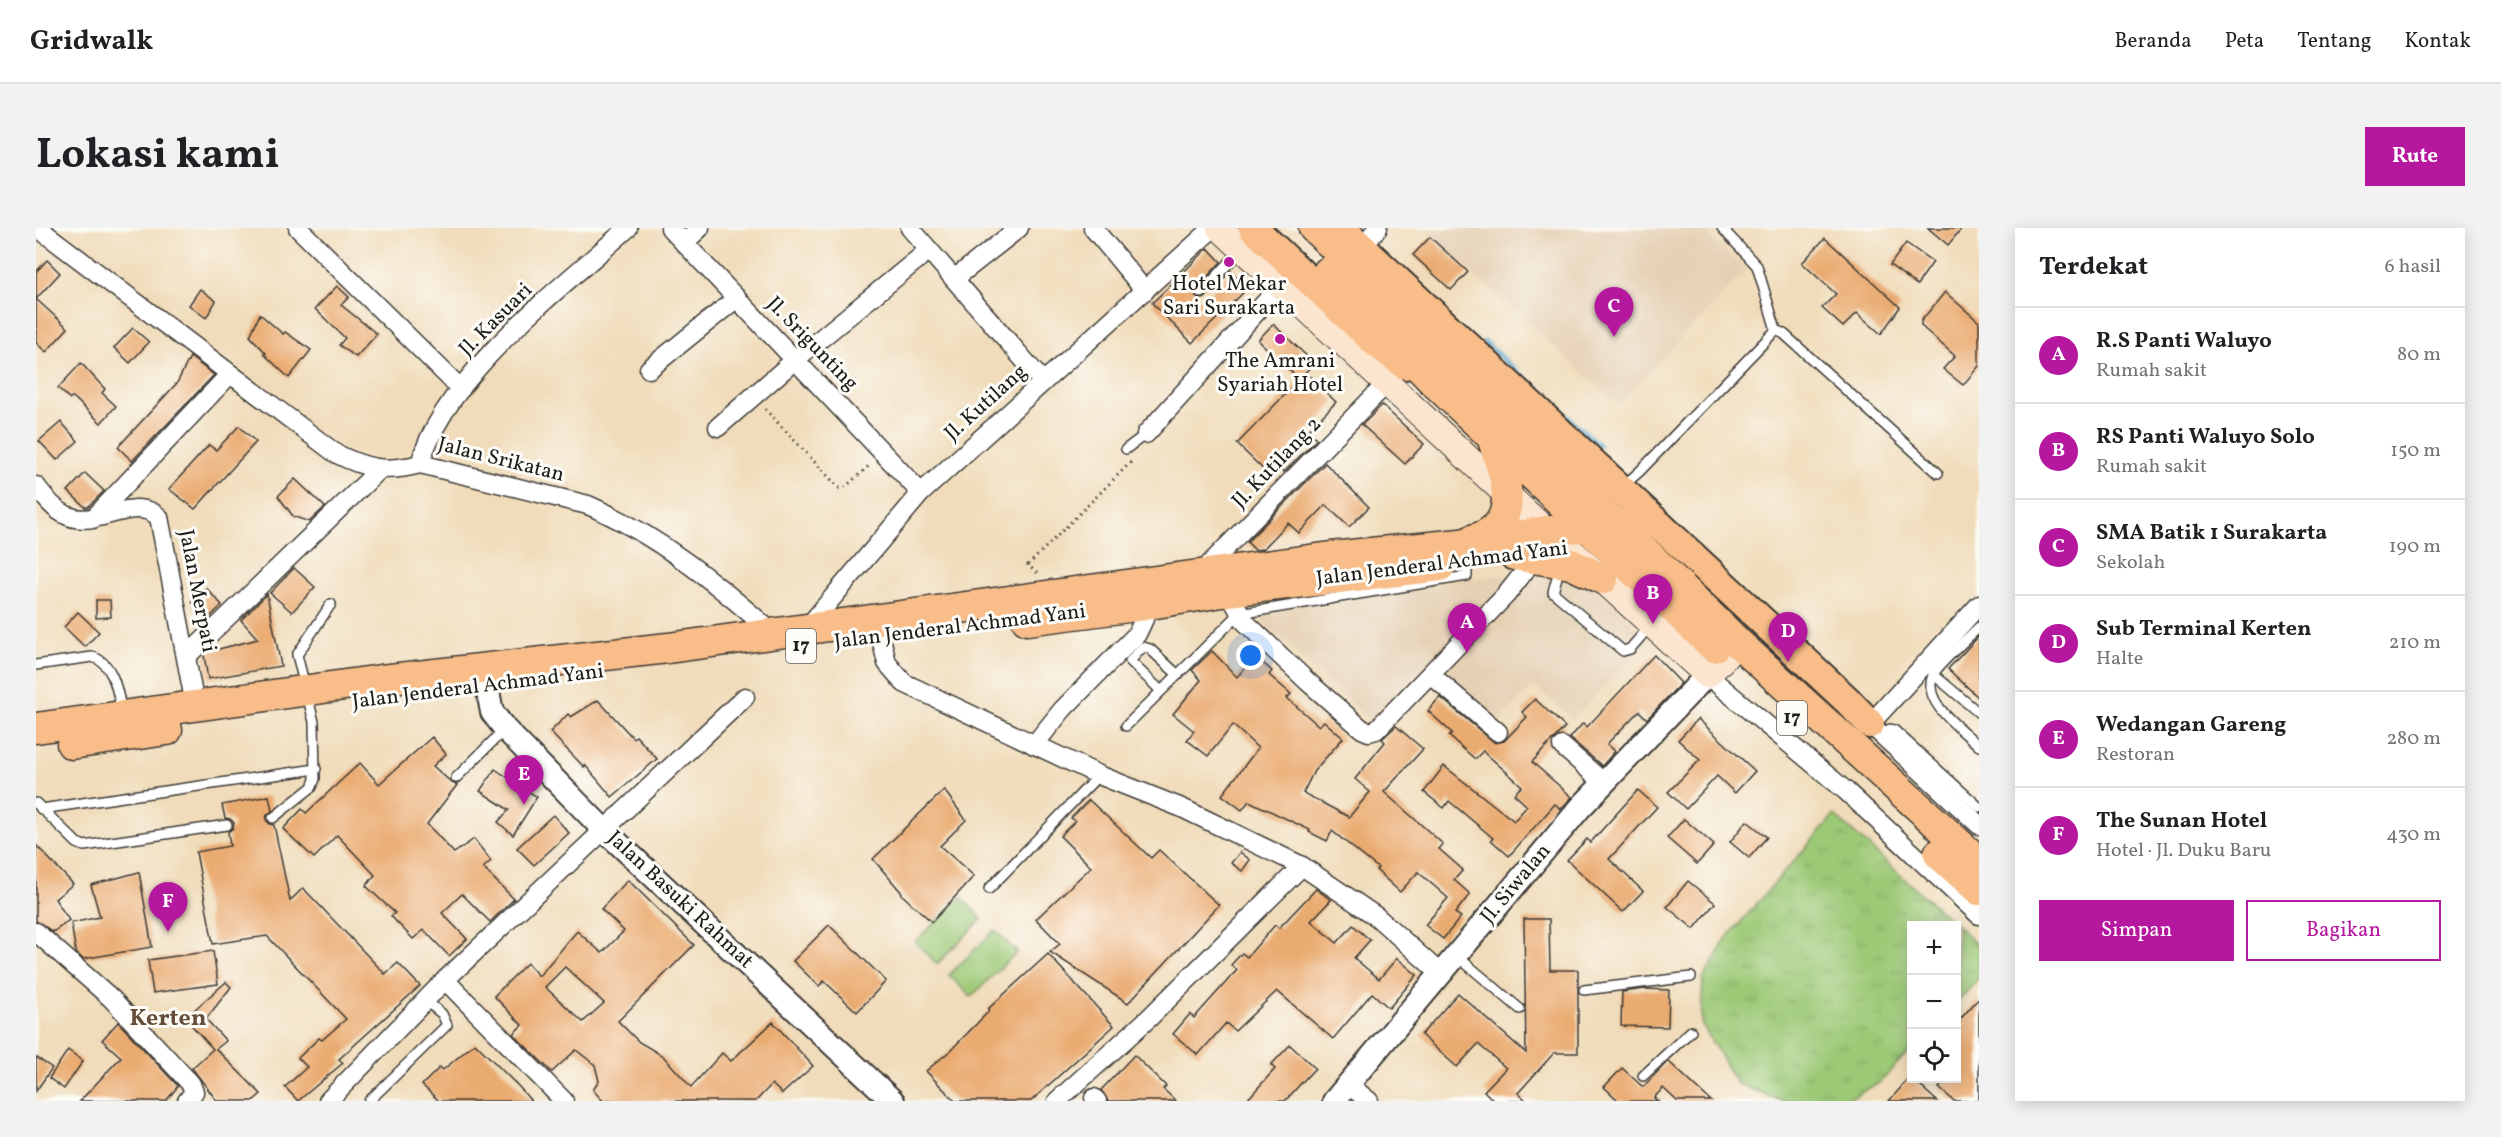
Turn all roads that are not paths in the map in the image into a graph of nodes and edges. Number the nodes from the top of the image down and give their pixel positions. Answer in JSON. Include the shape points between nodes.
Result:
{"nodes":[{"id":1,"x":38,"y":228,"type":"edge"},
{"id":2,"x":297,"y":228,"type":"edge"},
{"id":3,"x":628,"y":228,"type":"edge"},
{"id":4,"x":670,"y":228,"type":"edge"},
{"id":5,"x":700,"y":228,"type":"edge"},
{"id":6,"x":910,"y":228,"type":"edge"},
{"id":7,"x":1019,"y":228,"type":"edge"},
{"id":8,"x":1093,"y":228,"type":"edge"},
{"id":9,"x":1214,"y":228,"type":"edge"},
{"id":10,"x":1220,"y":228,"type":"edge"},
{"id":11,"x":1282,"y":228,"type":"edge"},
{"id":12,"x":1314,"y":228,"type":"edge"},
{"id":13,"x":1722,"y":228,"type":"edge"},
{"id":14,"x":1248,"y":238,"type":"edge"},
{"id":15,"x":684,"y":243,"type":"junction"},
{"id":16,"x":1351,"y":246,"type":"edge"},
{"id":17,"x":928,"y":250,"type":"junction"},
{"id":18,"x":954,"y":279,"type":"junction"},
{"id":19,"x":1281,"y":285,"type":"junction"},
{"id":20,"x":1145,"y":291,"type":"junction"},
{"id":21,"x":1201,"y":293,"type":"dead end"},
{"id":22,"x":737,"y":298,"type":"junction"},
{"id":23,"x":1776,"y":330,"type":"junction"},
{"id":24,"x":796,"y":359,"type":"junction"},
{"id":25,"x":649,"y":369,"type":"dead end"},
{"id":26,"x":230,"y":374,"type":"junction"},
{"id":27,"x":1430,"y":378,"type":"junction"},
{"id":28,"x":1043,"y":382,"type":"junction"},
{"id":29,"x":1387,"y":383,"type":"junction"},
{"id":30,"x":460,"y":389,"type":"junction"},
{"id":31,"x":718,"y":427,"type":"dead end"},
{"id":32,"x":1146,"y":434,"type":"joint"},
{"id":33,"x":1492,"y":437,"type":"junction"},
{"id":34,"x":1126,"y":449,"type":"dead end"},
{"id":35,"x":420,"y":464,"type":"junction"},
{"id":36,"x":379,"y":470,"type":"junction"},
{"id":37,"x":1938,"y":472,"type":"dead end"},
{"id":38,"x":36,"y":486,"type":"edge"},
{"id":39,"x":1620,"y":488,"type":"junction"},
{"id":40,"x":921,"y":493,"type":"junction"},
{"id":41,"x":1507,"y":494,"type":"junction"},
{"id":42,"x":93,"y":519,"type":"junction"},
{"id":43,"x":1582,"y":541,"type":"junction"},
{"id":44,"x":1460,"y":554,"type":"junction"},
{"id":45,"x":1199,"y":575,"type":"junction"},
{"id":46,"x":1603,"y":579,"type":"joint"},
{"id":47,"x":1334,"y":581,"type":"junction"},
{"id":48,"x":1234,"y":602,"type":"junction"},
{"id":49,"x":331,"y":604,"type":"dead end"},
{"id":50,"x":1144,"y":605,"type":"junction"},
{"id":51,"x":1979,"y":605,"type":"edge"},
{"id":52,"x":1652,"y":624,"type":"junction"},
{"id":53,"x":1979,"y":627,"type":"edge"},
{"id":54,"x":806,"y":629,"type":"junction"},
{"id":55,"x":774,"y":634,"type":"junction"},
{"id":56,"x":884,"y":650,"type":"junction"},
{"id":57,"x":187,"y":656,"type":"junction"},
{"id":58,"x":36,"y":664,"type":"edge"},
{"id":59,"x":1716,"y":666,"type":"junction"},
{"id":60,"x":1430,"y":674,"type":"junction"},
{"id":61,"x":1933,"y":674,"type":"junction"},
{"id":62,"x":1178,"y":675,"type":"junction"},
{"id":63,"x":1161,"y":691,"type":"junction"},
{"id":64,"x":745,"y":697,"type":"dead end"},
{"id":65,"x":1834,"y":702,"type":"dead end"},
{"id":66,"x":494,"y":704,"type":"junction"},
{"id":67,"x":195,"y":705,"type":"junction"},
{"id":68,"x":310,"y":707,"type":"junction"},
{"id":69,"x":1979,"y":713,"type":"edge"},
{"id":70,"x":122,"y":716,"type":"junction"},
{"id":71,"x":1126,"y":726,"type":"dead end"},
{"id":72,"x":36,"y":728,"type":"edge"},
{"id":73,"x":1861,"y":729,"type":"junction"},
{"id":74,"x":1498,"y":732,"type":"dead end"},
{"id":75,"x":1034,"y":745,"type":"junction"},
{"id":76,"x":1562,"y":746,"type":"dead end"},
{"id":77,"x":1979,"y":746,"type":"edge"},
{"id":78,"x":36,"y":748,"type":"edge"},
{"id":79,"x":315,"y":769,"type":"junction"},
{"id":80,"x":1099,"y":775,"type":"junction"},
{"id":81,"x":456,"y":778,"type":"dead end"},
{"id":82,"x":1604,"y":782,"type":"junction"},
{"id":83,"x":39,"y":806,"type":"edge"},
{"id":84,"x":1979,"y":807,"type":"edge"},
{"id":85,"x":273,"y":818,"type":"dead end"},
{"id":86,"x":227,"y":825,"type":"dead end"},
{"id":87,"x":1979,"y":825,"type":"edge"},
{"id":88,"x":604,"y":830,"type":"junction"},
{"id":89,"x":1979,"y":862,"type":"edge"},
{"id":90,"x":1302,"y":866,"type":"junction"},
{"id":91,"x":989,"y":889,"type":"dead end"},
{"id":92,"x":1979,"y":890,"type":"edge"},
{"id":93,"x":1979,"y":915,"type":"edge"},
{"id":94,"x":36,"y":932,"type":"edge"},
{"id":95,"x":1457,"y":956,"type":"junction"},
{"id":96,"x":1442,"y":975,"type":"junction"},
{"id":97,"x":1691,"y":977,"type":"dead end"},
{"id":98,"x":445,"y":980,"type":"junction"},
{"id":99,"x":1584,"y":990,"type":"dead end"},
{"id":100,"x":425,"y":1000,"type":"junction"},
{"id":101,"x":1520,"y":1009,"type":"dead end"},
{"id":102,"x":1691,"y":1030,"type":"dead end"},
{"id":103,"x":1643,"y":1076,"type":"dead end"},
{"id":104,"x":1342,"y":1093,"type":"edge"},
{"id":105,"x":187,"y":1101,"type":"edge"},
{"id":106,"x":328,"y":1101,"type":"edge"},
{"id":107,"x":369,"y":1101,"type":"edge"},
{"id":108,"x":564,"y":1101,"type":"edge"},
{"id":109,"x":893,"y":1101,"type":"edge"},
{"id":110,"x":1057,"y":1101,"type":"edge"},
{"id":111,"x":1368,"y":1101,"type":"edge"}],
"edges":[{"from":1,"to":26,"type":"street","name":"Jalan Srikatan"},
{"from":2,"to":30,"type":"street"},
{"from":3,"to":30,"type":"street","name":"Jl. Kasuari","via":[[504,340]]},
{"from":4,"to":15,"type":"street","name":"Jl. Srigunting"},
{"from":5,"to":15,"type":"street"},
{"from":6,"to":17,"type":"street"},
{"from":7,"to":18,"type":"street"},
{"from":8,"to":20,"type":"street"},
{"from":9,"to":20,"type":"street","name":"Jl. Kutilang"},
{"from":10,"to":14,"type":"main road"},
{"from":11,"to":16,"type":"main road"},
{"from":12,"to":16,"type":"highway"},
{"from":13,"to":23,"type":"lane","via":[[1757,266]]},
{"from":14,"to":19,"type":"main road"},
{"from":14,"to":21,"type":"lane"},
{"from":14,"to":27,"type":"main road","via":[[1376,343]]},
{"from":15,"to":22,"type":"street","name":"Jl. Srigunting"},
{"from":16,"to":27,"type":"highway"},
{"from":16,"to":39,"type":"main road"},
{"from":16,"to":43,"type":"main road"},
{"from":17,"to":18,"type":"street"},
{"from":17,"to":24,"type":"street"},
{"from":18,"to":28,"type":"street"},
{"from":19,"to":29,"type":"main road"},
{"from":19,"to":32,"type":"street"},
{"from":20,"to":28,"type":"street","name":"Jl. Kutilang"},
{"from":22,"to":24,"type":"street","name":"Jl. Srigunting"},
{"from":22,"to":25,"type":"street"},
{"from":23,"to":37,"type":"lane"},
{"from":23,"to":39,"type":"lane"},
{"from":24,"to":31,"type":"street"},
{"from":24,"to":40,"type":"street","name":"Jl. Srigunting"},
{"from":26,"to":36,"type":"street","name":"Jalan Srikatan","via":[[335,453]]},
{"from":26,"to":42,"type":"street"},
{"from":27,"to":33,"type":"highway"},
{"from":28,"to":40,"type":"street","name":"Jl. Kutilang"},
{"from":29,"to":41,"type":"main road"},
{"from":29,"to":45,"type":"street","name":"Jl. Kutilang 2"},
{"from":30,"to":35,"type":"street","name":"Jl. Kasuari","via":[[430,436]]},
{"from":32,"to":34,"type":"lane"},
{"from":33,"to":41,"type":"highway"},
{"from":33,"to":43,"type":"highway"},
{"from":35,"to":36,"type":"street","name":"Jalan Srikatan"},
{"from":35,"to":55,"type":"street","name":"Jalan Srikatan","via":[[542,492],[614,516],[668,548]]},
{"from":36,"to":57,"type":"street"},
{"from":38,"to":42,"type":"street","name":"Jalan Merpati","via":[[60,512],[75,519]]},
{"from":39,"to":73,"type":"main road","via":[[1839,692]]},
{"from":40,"to":54,"type":"street","name":"Jl. Kutilang"},
{"from":41,"to":43,"type":"main road"},
{"from":41,"to":44,"type":"highway","via":[[1501,522]]},
{"from":42,"to":57,"type":"street","name":"Jalan Merpati","via":[[138,509],[159,517]]},
{"from":43,"to":44,"type":"highway","name":"Jalan Jenderal Achmad Yani","number":"17"},
{"from":43,"to":44,"type":"highway","name":"Jalan Jenderal Achmad Yani","number":"17"},
{"from":43,"to":46,"type":"highway","via":[[1582,568]]},
{"from":43,"to":52,"type":"lane","via":[[1553,592],[1623,651],[1630,649]]},
{"from":43,"to":59,"type":"highway","number":"17"},
{"from":43,"to":60,"type":"street","via":[[1506,595]]},
{"from":43,"to":65,"type":"lane","via":[[1824,685]]},
{"from":43,"to":73,"type":"highway","number":"17"},
{"from":44,"to":47,"type":"highway","name":"Jalan Jenderal Achmad Yani","number":"17"},
{"from":44,"to":47,"type":"highway","name":"Jalan Jenderal Achmad Yani","number":"17","via":[[1395,580]]},
{"from":45,"to":47,"type":"highway","name":"Jalan Jenderal Achmad Yani","number":"17"},
{"from":45,"to":54,"type":"highway","name":"Jalan Jenderal Achmad Yani","number":"17"},
{"from":46,"to":52,"type":"main road"},
{"from":47,"to":48,"type":"highway","name":"Jalan Jenderal Achmad Yani","number":"17"},
{"from":48,"to":50,"type":"highway","name":"Jalan Jenderal Achmad Yani","number":"17"},
{"from":48,"to":60,"type":"street","via":[[1245,622],[1306,681],[1369,732],[1376,730]]},
{"from":48,"to":62,"type":"lane"},
{"from":49,"to":68,"type":"lane","via":[[297,655]]},
{"from":50,"to":56,"type":"highway","name":"Jalan Jenderal Achmad Yani","number":"17"},
{"from":50,"to":75,"type":"street","via":[[1144,619],[1137,634],[1063,709]]},
{"from":51,"to":73,"type":"street"},
{"from":52,"to":59,"type":"main road"},
{"from":53,"to":61,"type":"lane"},
{"from":54,"to":55,"type":"highway","name":"Jalan Jenderal Achmad Yani","number":"17"},
{"from":55,"to":66,"type":"highway","name":"Jalan Jenderal Achmad Yani","number":"17"},
{"from":56,"to":66,"type":"highway","name":"Jalan Jenderal Achmad Yani","number":"17"},
{"from":56,"to":75,"type":"street","via":[[904,683]]},
{"from":57,"to":67,"type":"street","name":"Jalan Merpati"},
{"from":58,"to":70,"type":"lane","via":[[92,657],[105,662]]},
{"from":59,"to":82,"type":"street","name":"Jl. Siwalan"},
{"from":59,"to":92,"type":"highway","number":"17"},
{"from":59,"to":93,"type":"street"},
{"from":60,"to":74,"type":"street"},
{"from":61,"to":69,"type":"lane"},
{"from":61,"to":77,"type":"lane","via":[[1931,689],[1937,706]]},
{"from":62,"to":63,"type":"lane"},
{"from":62,"to":63,"type":"lane","via":[[1143,647],[1130,661]]},
{"from":63,"to":71,"type":"lane"},
{"from":64,"to":88,"type":"street"},
{"from":66,"to":68,"type":"highway","name":"Jalan Jenderal Achmad Yani","number":"17","via":[[382,690]]},
{"from":66,"to":81,"type":"lane"},
{"from":66,"to":88,"type":"street","name":"Jalan Basuki Rahmat"},
{"from":67,"to":68,"type":"highway","name":"Jalan Jenderal Achmad Yani","number":"17"},
{"from":67,"to":70,"type":"highway","name":"Jalan Jenderal Achmad Yani","number":"17"},
{"from":68,"to":78,"type":"highway","name":"Jalan Jenderal Achmad Yani","number":"17"},
{"from":68,"to":79,"type":"lane"},
{"from":70,"to":72,"type":"highway","name":"Jalan Jenderal Achmad Yani","number":"17"},
{"from":73,"to":84,"type":"lane","via":[[1894,730]]},
{"from":73,"to":87,"type":"street"},
{"from":73,"to":89,"type":"highway","number":"17"},
{"from":75,"to":80,"type":"street"},
{"from":76,"to":82,"type":"street"},
{"from":79,"to":83,"type":"lane"},
{"from":79,"to":85,"type":"lane","via":[[312,787]]},
{"from":80,"to":90,"type":"street","via":[[1182,808]]},
{"from":80,"to":91,"type":"lane"},
{"from":82,"to":95,"type":"street","name":"Jl. Siwalan"},
{"from":83,"to":86,"type":"lane","via":[[84,846]]},
{"from":88,"to":98,"type":"street"},
{"from":88,"to":109,"type":"street","name":"Jalan Basuki Rahmat"},
{"from":90,"to":96,"type":"street","via":[[1377,917]]},
{"from":90,"to":110,"type":"street","via":[[1149,1018]]},
{"from":94,"to":105,"type":"street","via":[[112,999],[191,1084],[194,1092]]},
{"from":95,"to":96,"type":"street","name":"Jl. Siwalan"},
{"from":95,"to":101,"type":"lane"},
{"from":96,"to":104,"type":"street","name":"Jl. Siwalan"},
{"from":97,"to":99,"type":"lane"},
{"from":98,"to":100,"type":"street"},
{"from":98,"to":108,"type":"street"},
{"from":100,"to":106,"type":"street"},
{"from":100,"to":107,"type":"lane","via":[[442,1014],[447,1025]]},
{"from":102,"to":103,"type":"lane"},
{"from":104,"to":111,"type":"street"}]}
